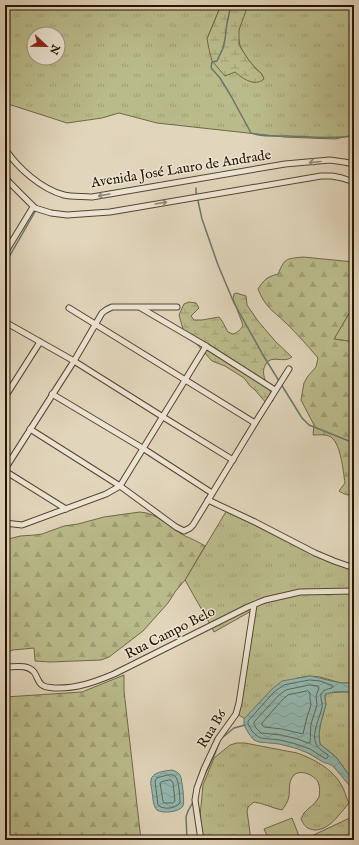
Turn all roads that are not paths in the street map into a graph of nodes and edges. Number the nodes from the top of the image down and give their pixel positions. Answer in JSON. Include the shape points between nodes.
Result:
{"nodes":[{"id":1,"x":5,"y":149,"type":"edge"},
{"id":2,"x":354,"y":164,"type":"edge"},
{"id":3,"x":7,"y":178,"type":"edge"},
{"id":4,"x":354,"y":182,"type":"edge"},
{"id":5,"x":5,"y":186,"type":"edge"},
{"id":6,"x":36,"y":208,"type":"junction"},
{"id":7,"x":5,"y":253,"type":"edge"},
{"id":8,"x":141,"y":307,"type":"junction"},
{"id":9,"x":177,"y":307,"type":"dead end"},
{"id":10,"x":69,"y":308,"type":"dead end"},
{"id":11,"x":6,"y":324,"type":"edge"},
{"id":12,"x":95,"y":324,"type":"junction"},
{"id":13,"x":40,"y":342,"type":"junction"},
{"id":14,"x":206,"y":346,"type":"junction"},
{"id":15,"x":74,"y":360,"type":"junction"},
{"id":16,"x":289,"y":369,"type":"dead end"},
{"id":17,"x":186,"y":380,"type":"junction"},
{"id":18,"x":275,"y":390,"type":"junction"},
{"id":19,"x":52,"y":394,"type":"junction"},
{"id":20,"x":5,"y":397,"type":"edge"},
{"id":21,"x":163,"y":417,"type":"junction"},
{"id":22,"x":255,"y":423,"type":"junction"},
{"id":23,"x":30,"y":429,"type":"junction"},
{"id":24,"x":144,"y":449,"type":"junction"},
{"id":25,"x":233,"y":460,"type":"junction"},
{"id":26,"x":5,"y":470,"type":"edge"},
{"id":27,"x":120,"y":486,"type":"junction"},
{"id":28,"x":212,"y":493,"type":"junction"},
{"id":29,"x":208,"y":500,"type":"junction"},
{"id":30,"x":66,"y":509,"type":"junction"},
{"id":31,"x":5,"y":523,"type":"edge"},
{"id":32,"x":354,"y":568,"type":"edge"},
{"id":33,"x":354,"y":591,"type":"edge"},
{"id":34,"x":254,"y":605,"type":"junction"},
{"id":35,"x":5,"y":667,"type":"edge"},
{"id":36,"x":201,"y":840,"type":"edge"}],
"edges":[{"from":2,"to":1,"type":"street","name":"Avenida José Lauro de Andrade","one_way":true,"via":[[330,160],[285,164],[92,197],[65,196],[42,185],[16,164]]},
{"from":3,"to":5,"type":"street"},
{"from":3,"to":6,"type":"street"},
{"from":6,"to":4,"type":"street","one_way":true,"via":[[67,215],[110,212],[321,176]]},
{"from":6,"to":7,"type":"street"},
{"from":8,"to":9,"type":"street"},
{"from":8,"to":12,"type":"street","via":[[112,307],[106,310]]},
{"from":8,"to":14,"type":"street"},
{"from":10,"to":12,"type":"street"},
{"from":11,"to":13,"type":"street"},
{"from":12,"to":15,"type":"street"},
{"from":12,"to":17,"type":"street"},
{"from":13,"to":15,"type":"street"},
{"from":13,"to":20,"type":"street"},
{"from":14,"to":17,"type":"street"},
{"from":14,"to":18,"type":"street"},
{"from":15,"to":19,"type":"street"},
{"from":15,"to":21,"type":"street"},
{"from":16,"to":18,"type":"street"},
{"from":17,"to":21,"type":"street"},
{"from":17,"to":22,"type":"street"},
{"from":18,"to":22,"type":"street"},
{"from":19,"to":23,"type":"street"},
{"from":19,"to":24,"type":"street"},
{"from":21,"to":24,"type":"street"},
{"from":21,"to":25,"type":"street"},
{"from":22,"to":25,"type":"street"},
{"from":23,"to":26,"type":"street"},
{"from":23,"to":27,"type":"street"},
{"from":24,"to":27,"type":"street"},
{"from":24,"to":28,"type":"street"},
{"from":25,"to":28,"type":"street"},
{"from":26,"to":30,"type":"street"},
{"from":27,"to":29,"type":"street","via":[[184,531],[193,525]]},
{"from":27,"to":30,"type":"street"},
{"from":28,"to":29,"type":"street"},
{"from":29,"to":32,"type":"street","via":[[334,562]]},
{"from":30,"to":31,"type":"street","via":[[22,524]]},
{"from":33,"to":34,"type":"street","name":"Rua Campo Belo","via":[[300,592]]},
{"from":34,"to":35,"type":"street","name":"Rua Campo Belo","via":[[114,674],[78,687],[46,687],[41,685],[34,672],[26,667]]},
{"from":34,"to":36,"type":"street","name":"Rua B6","via":[[236,714],[218,739],[197,788],[195,800]]}]}
